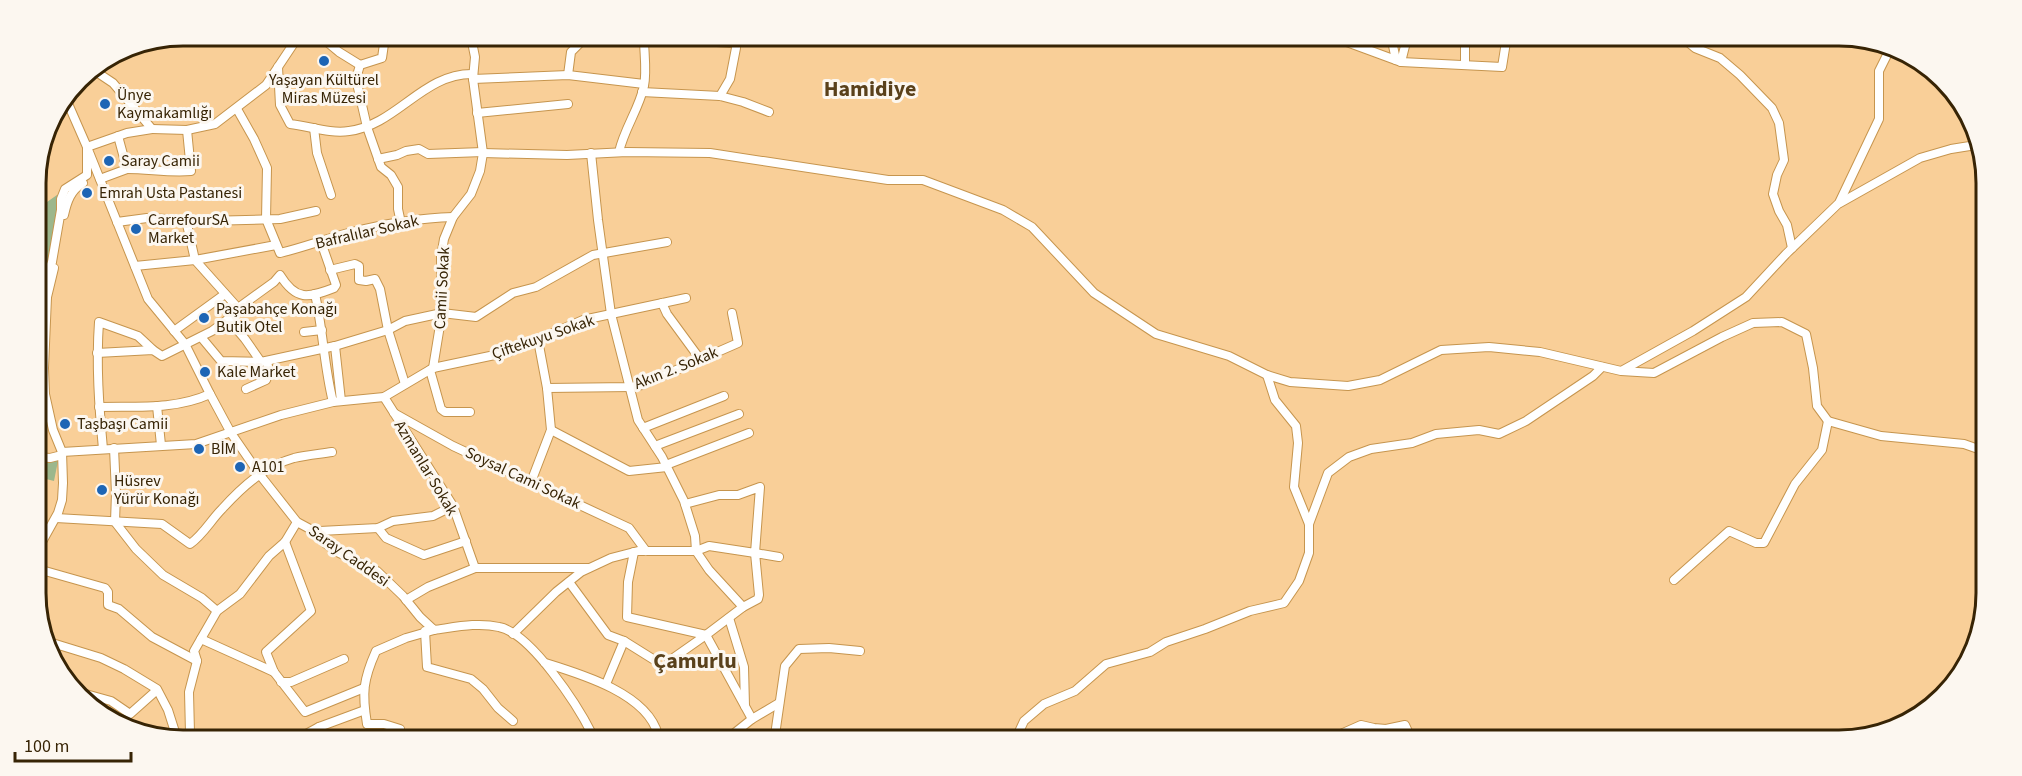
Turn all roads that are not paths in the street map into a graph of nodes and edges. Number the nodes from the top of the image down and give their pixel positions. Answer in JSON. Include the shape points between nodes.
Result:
{"nodes":[{"id":1,"x":292,"y":46,"type":"edge"},
{"id":2,"x":332,"y":46,"type":"edge"},
{"id":3,"x":384,"y":46,"type":"edge"},
{"id":4,"x":473,"y":46,"type":"edge"},
{"id":5,"x":577,"y":46,"type":"edge"},
{"id":6,"x":644,"y":46,"type":"edge"},
{"id":7,"x":733,"y":46,"type":"edge"},
{"id":8,"x":1361,"y":46,"type":"edge"},
{"id":9,"x":1394,"y":46,"type":"edge"},
{"id":10,"x":1405,"y":46,"type":"edge"},
{"id":11,"x":1465,"y":46,"type":"edge"},
{"id":12,"x":1505,"y":46,"type":"edge"},
{"id":13,"x":1693,"y":46,"type":"edge"},
{"id":14,"x":1887,"y":56,"type":"edge"},
{"id":15,"x":1399,"y":61,"type":"junction"},
{"id":16,"x":360,"y":65,"type":"junction"},
{"id":17,"x":1466,"y":65,"type":"junction"},
{"id":18,"x":278,"y":67,"type":"junction"},
{"id":19,"x":100,"y":75,"type":"edge"},
{"id":20,"x":568,"y":75,"type":"junction"},
{"id":21,"x":473,"y":76,"type":"junction"},
{"id":22,"x":643,"y":88,"type":"junction"},
{"id":23,"x":720,"y":96,"type":"junction"},
{"id":24,"x":568,"y":104,"type":"dead end"},
{"id":25,"x":70,"y":108,"type":"edge"},
{"id":26,"x":237,"y":109,"type":"junction"},
{"id":27,"x":477,"y":112,"type":"junction"},
{"id":28,"x":769,"y":112,"type":"dead end"},
{"id":29,"x":367,"y":127,"type":"junction"},
{"id":30,"x":314,"y":128,"type":"junction"},
{"id":31,"x":152,"y":129,"type":"junction"},
{"id":32,"x":187,"y":130,"type":"junction"},
{"id":33,"x":118,"y":136,"type":"junction"},
{"id":34,"x":1970,"y":146,"type":"edge"},
{"id":35,"x":87,"y":147,"type":"junction"},
{"id":36,"x":483,"y":152,"type":"junction"},
{"id":37,"x":619,"y":152,"type":"junction"},
{"id":38,"x":591,"y":153,"type":"junction"},
{"id":39,"x":378,"y":159,"type":"junction"},
{"id":40,"x":128,"y":170,"type":"junction"},
{"id":41,"x":98,"y":176,"type":"junction"},
{"id":42,"x":331,"y":195,"type":"dead end"},
{"id":43,"x":1839,"y":203,"type":"junction"},
{"id":44,"x":316,"y":211,"type":"dead end"},
{"id":45,"x":453,"y":218,"type":"junction"},
{"id":46,"x":266,"y":219,"type":"junction"},
{"id":47,"x":186,"y":220,"type":"junction"},
{"id":48,"x":117,"y":222,"type":"junction"},
{"id":49,"x":401,"y":223,"type":"junction"},
{"id":50,"x":321,"y":242,"type":"junction"},
{"id":51,"x":667,"y":242,"type":"dead end"},
{"id":52,"x":1792,"y":248,"type":"junction"},
{"id":53,"x":278,"y":249,"type":"junction"},
{"id":54,"x":602,"y":253,"type":"junction"},
{"id":55,"x":195,"y":260,"type":"junction"},
{"id":56,"x":135,"y":266,"type":"junction"},
{"id":57,"x":330,"y":270,"type":"junction"},
{"id":58,"x":47,"y":276,"type":"edge"},
{"id":59,"x":225,"y":294,"type":"junction"},
{"id":60,"x":315,"y":294,"type":"junction"},
{"id":61,"x":47,"y":297,"type":"joint"},
{"id":62,"x":686,"y":298,"type":"dead end"},
{"id":63,"x":662,"y":303,"type":"junction"},
{"id":64,"x":47,"y":304,"type":"edge"},
{"id":65,"x":238,"y":308,"type":"junction"},
{"id":66,"x":442,"y":313,"type":"junction"},
{"id":67,"x":732,"y":313,"type":"dead end"},
{"id":68,"x":611,"y":314,"type":"junction"},
{"id":69,"x":228,"y":319,"type":"junction"},
{"id":70,"x":322,"y":330,"type":"junction"},
{"id":71,"x":388,"y":330,"type":"junction"},
{"id":72,"x":174,"y":331,"type":"junction"},
{"id":73,"x":304,"y":332,"type":"dead end"},
{"id":74,"x":201,"y":337,"type":"junction"},
{"id":75,"x":538,"y":340,"type":"junction"},
{"id":76,"x":185,"y":344,"type":"junction"},
{"id":77,"x":335,"y":346,"type":"junction"},
{"id":78,"x":324,"y":349,"type":"junction"},
{"id":79,"x":153,"y":350,"type":"junction"},
{"id":80,"x":97,"y":353,"type":"junction"},
{"id":81,"x":700,"y":359,"type":"junction"},
{"id":82,"x":264,"y":362,"type":"junction"},
{"id":83,"x":1602,"y":367,"type":"junction"},
{"id":84,"x":431,"y":369,"type":"junction"},
{"id":85,"x":1621,"y":371,"type":"junction"},
{"id":86,"x":1267,"y":375,"type":"junction"},
{"id":87,"x":405,"y":384,"type":"junction"},
{"id":88,"x":631,"y":387,"type":"junction"},
{"id":89,"x":547,"y":388,"type":"junction"},
{"id":90,"x":246,"y":389,"type":"dead end"},
{"id":91,"x":210,"y":394,"type":"junction"},
{"id":92,"x":724,"y":396,"type":"dead end"},
{"id":93,"x":384,"y":397,"type":"junction"},
{"id":94,"x":46,"y":401,"type":"edge"},
{"id":95,"x":337,"y":402,"type":"junction"},
{"id":96,"x":99,"y":406,"type":"junction"},
{"id":97,"x":157,"y":406,"type":"junction"},
{"id":98,"x":393,"y":412,"type":"junction"},
{"id":99,"x":470,"y":412,"type":"dead end"},
{"id":100,"x":739,"y":414,"type":"dead end"},
{"id":101,"x":1828,"y":421,"type":"junction"},
{"id":102,"x":643,"y":428,"type":"junction"},
{"id":103,"x":551,"y":430,"type":"junction"},
{"id":104,"x":231,"y":433,"type":"junction"},
{"id":105,"x":749,"y":433,"type":"dead end"},
{"id":106,"x":161,"y":445,"type":"junction"},
{"id":107,"x":654,"y":446,"type":"junction"},
{"id":108,"x":114,"y":448,"type":"junction"},
{"id":109,"x":1976,"y":448,"type":"edge"},
{"id":110,"x":103,"y":449,"type":"junction"},
{"id":111,"x":332,"y":452,"type":"dead end"},
{"id":112,"x":62,"y":453,"type":"junction"},
{"id":113,"x":46,"y":458,"type":"edge"},
{"id":114,"x":666,"y":466,"type":"junction"},
{"id":115,"x":260,"y":475,"type":"junction"},
{"id":116,"x":531,"y":482,"type":"junction"},
{"id":117,"x":685,"y":504,"type":"junction"},
{"id":118,"x":453,"y":506,"type":"junction"},
{"id":119,"x":56,"y":518,"type":"junction"},
{"id":120,"x":115,"y":522,"type":"junction"},
{"id":121,"x":297,"y":522,"type":"junction"},
{"id":122,"x":358,"y":522,"type":"dead end"},
{"id":123,"x":1309,"y":524,"type":"junction"},
{"id":124,"x":378,"y":528,"type":"junction"},
{"id":125,"x":310,"y":529,"type":"junction"},
{"id":126,"x":347,"y":529,"type":"junction"},
{"id":127,"x":46,"y":535,"type":"edge"},
{"id":128,"x":466,"y":541,"type":"junction"},
{"id":129,"x":285,"y":542,"type":"junction"},
{"id":130,"x":646,"y":551,"type":"junction"},
{"id":131,"x":696,"y":551,"type":"junction"},
{"id":132,"x":634,"y":552,"type":"junction"},
{"id":133,"x":755,"y":553,"type":"junction"},
{"id":134,"x":779,"y":557,"type":"dead end"},
{"id":135,"x":475,"y":568,"type":"junction"},
{"id":136,"x":590,"y":568,"type":"junction"},
{"id":137,"x":46,"y":571,"type":"edge"},
{"id":138,"x":1674,"y":580,"type":"dead end"},
{"id":139,"x":569,"y":582,"type":"junction"},
{"id":140,"x":406,"y":600,"type":"junction"},
{"id":141,"x":743,"y":607,"type":"junction"},
{"id":142,"x":217,"y":611,"type":"junction"},
{"id":143,"x":729,"y":618,"type":"junction"},
{"id":144,"x":430,"y":630,"type":"junction"},
{"id":145,"x":513,"y":634,"type":"junction"},
{"id":146,"x":706,"y":635,"type":"junction"},
{"id":147,"x":201,"y":639,"type":"junction"},
{"id":148,"x":624,"y":641,"type":"junction"},
{"id":149,"x":57,"y":645,"type":"edge"},
{"id":150,"x":860,"y":651,"type":"dead end"},
{"id":151,"x":344,"y":659,"type":"dead end"},
{"id":152,"x":197,"y":661,"type":"junction"},
{"id":153,"x":656,"y":661,"type":"dead end"},
{"id":154,"x":669,"y":661,"type":"dead end"},
{"id":155,"x":544,"y":662,"type":"junction"},
{"id":156,"x":274,"y":672,"type":"junction"},
{"id":157,"x":281,"y":682,"type":"junction"},
{"id":158,"x":606,"y":684,"type":"junction"},
{"id":159,"x":364,"y":688,"type":"junction"},
{"id":160,"x":157,"y":690,"type":"junction"},
{"id":161,"x":93,"y":696,"type":"edge"},
{"id":162,"x":779,"y":703,"type":"junction"},
{"id":163,"x":745,"y":706,"type":"junction"},
{"id":164,"x":364,"y":710,"type":"junction"},
{"id":165,"x":752,"y":719,"type":"junction"},
{"id":166,"x":513,"y":721,"type":"dead end"},
{"id":167,"x":174,"y":729,"type":"edge"},
{"id":168,"x":400,"y":729,"type":"dead end"},
{"id":169,"x":1020,"y":729,"type":"edge"},
{"id":170,"x":1352,"y":729,"type":"edge"},
{"id":171,"x":1407,"y":729,"type":"edge"},
{"id":172,"x":190,"y":730,"type":"edge"},
{"id":173,"x":320,"y":730,"type":"edge"},
{"id":174,"x":589,"y":730,"type":"edge"},
{"id":175,"x":657,"y":730,"type":"edge"},
{"id":176,"x":739,"y":730,"type":"edge"},
{"id":177,"x":776,"y":730,"type":"edge"}],
"edges":[{"from":1,"to":18,"type":"street"},
{"from":2,"to":16,"type":"street"},
{"from":3,"to":16,"type":"street","via":[[382,58]]},
{"from":4,"to":21,"type":"street","name":"Camii Sokak"},
{"from":5,"to":20,"type":"street","via":[[571,52]]},
{"from":6,"to":22,"type":"street"},
{"from":7,"to":23,"type":"street","via":[[730,79]]},
{"from":8,"to":15,"type":"street"},
{"from":9,"to":15,"type":"street"},
{"from":10,"to":15,"type":"street"},
{"from":11,"to":17,"type":"street"},
{"from":12,"to":17,"type":"street","via":[[1502,67]]},
{"from":13,"to":52,"type":"street","via":[[1720,58],[1772,108],[1779,123],[1784,160],[1773,194]]},
{"from":14,"to":43,"type":"street","via":[[1879,71],[1879,119]]},
{"from":15,"to":17,"type":"street"},
{"from":16,"to":29,"type":"street","via":[[356,79]]},
{"from":18,"to":26,"type":"street","via":[[266,85]]},
{"from":18,"to":30,"type":"street","via":[[284,116],[290,124]]},
{"from":19,"to":31,"type":"street","via":[[113,83]]},
{"from":20,"to":21,"type":"street"},
{"from":20,"to":22,"type":"street"},
{"from":21,"to":27,"type":"street","name":"Camii Sokak"},
{"from":21,"to":29,"type":"street","via":[[460,74],[441,80]]},
{"from":22,"to":23,"type":"street"},
{"from":22,"to":37,"type":"street"},
{"from":23,"to":28,"type":"street"},
{"from":24,"to":27,"type":"street"},
{"from":25,"to":35,"type":"street","name":"Saray Caddesi"},
{"from":26,"to":32,"type":"street","via":[[215,124]]},
{"from":26,"to":46,"type":"street","via":[[267,168]]},
{"from":27,"to":36,"type":"street","name":"Camii Sokak"},
{"from":29,"to":30,"type":"street","via":[[348,132]]},
{"from":29,"to":39,"type":"street"},
{"from":30,"to":42,"type":"street","via":[[317,153]]},
{"from":31,"to":32,"type":"street"},
{"from":31,"to":33,"type":"street"},
{"from":32,"to":40,"type":"street","via":[[191,171]]},
{"from":33,"to":35,"type":"street"},
{"from":33,"to":40,"type":"street"},
{"from":34,"to":43,"type":"street","via":[[1920,158]]},
{"from":35,"to":41,"type":"street","name":"Saray Caddesi"},
{"from":35,"to":58,"type":"street","via":[[87,175],[66,189],[61,199]]},
{"from":36,"to":38,"type":"street"},
{"from":36,"to":39,"type":"street","via":[[428,154],[419,149]]},
{"from":36,"to":45,"type":"street","name":"Camii Sokak","via":[[471,194]]},
{"from":37,"to":38,"type":"street"},
{"from":37,"to":86,"type":"street","via":[[710,153],[824,172],[923,180],[1003,210],[1032,227],[1094,293],[1156,334],[1229,356]]},
{"from":38,"to":54,"type":"street"},
{"from":39,"to":49,"type":"street","via":[[398,187]]},
{"from":40,"to":41,"type":"street"},
{"from":41,"to":48,"type":"street","name":"Saray Caddesi"},
{"from":41,"to":61,"type":"street","via":[[77,187],[69,197]]},
{"from":43,"to":52,"type":"street"},
{"from":44,"to":46,"type":"street"},
{"from":45,"to":49,"type":"street","name":"Bafralılar Sokak"},
{"from":45,"to":66,"type":"street","name":"Camii Sokak","via":[[441,256]]},
{"from":46,"to":47,"type":"street"},
{"from":46,"to":53,"type":"street"},
{"from":47,"to":48,"type":"street","via":[[147,218]]},
{"from":47,"to":55,"type":"street"},
{"from":48,"to":56,"type":"street","name":"Saray Caddesi"},
{"from":49,"to":50,"type":"street","name":"Bafralılar Sokak"},
{"from":50,"to":53,"type":"street","name":"Bafralılar Sokak"},
{"from":50,"to":57,"type":"street"},
{"from":51,"to":54,"type":"street"},
{"from":52,"to":85,"type":"street","via":[[1746,297]]},
{"from":53,"to":55,"type":"street","name":"Bafralılar Sokak"},
{"from":54,"to":66,"type":"street","via":[[536,287],[513,293],[476,317]]},
{"from":54,"to":68,"type":"street"},
{"from":55,"to":56,"type":"street","name":"Bafralılar Sokak"},
{"from":55,"to":59,"type":"street"},
{"from":56,"to":72,"type":"street","name":"Saray Caddesi","via":[[148,299]]},
{"from":57,"to":60,"type":"street","via":[[336,285]]},
{"from":57,"to":71,"type":"street","via":[[355,264],[359,266],[359,280],[375,279]]},
{"from":59,"to":65,"type":"street"},
{"from":59,"to":72,"type":"street"},
{"from":60,"to":65,"type":"street","via":[[295,292],[280,275]]},
{"from":60,"to":70,"type":"street"},
{"from":61,"to":64,"type":"street"},
{"from":62,"to":63,"type":"street","name":"Çiftekuyu Sokak"},
{"from":63,"to":68,"type":"street","name":"Çiftekuyu Sokak"},
{"from":63,"to":81,"type":"street"},
{"from":65,"to":69,"type":"street"},
{"from":66,"to":71,"type":"street","via":[[405,321]]},
{"from":66,"to":84,"type":"street","name":"Camii Sokak"},
{"from":67,"to":81,"type":"street","name":"Akın 2. Sokak","via":[[738,343]]},
{"from":68,"to":75,"type":"street","name":"Çiftekuyu Sokak","via":[[565,326]]},
{"from":68,"to":88,"type":"street"},
{"from":69,"to":74,"type":"street"},
{"from":69,"to":82,"type":"street"},
{"from":70,"to":73,"type":"street"},
{"from":70,"to":78,"type":"street"},
{"from":71,"to":77,"type":"street"},
{"from":71,"to":87,"type":"street"},
{"from":72,"to":76,"type":"street","name":"Saray Caddesi"},
{"from":74,"to":76,"type":"street"},
{"from":74,"to":82,"type":"street","via":[[221,361]]},
{"from":75,"to":84,"type":"street","name":"Çiftekuyu Sokak","via":[[509,352]]},
{"from":75,"to":89,"type":"street"},
{"from":76,"to":79,"type":"street","via":[[162,356]]},
{"from":76,"to":91,"type":"street","name":"Saray Caddesi"},
{"from":77,"to":78,"type":"street"},
{"from":77,"to":95,"type":"street"},
{"from":78,"to":82,"type":"street"},
{"from":78,"to":95,"type":"street","via":[[328,380]]},
{"from":79,"to":80,"type":"street"},
{"from":79,"to":80,"type":"street","via":[[138,336],[99,322]]},
{"from":80,"to":96,"type":"street"},
{"from":81,"to":88,"type":"street","name":"Akın 2. Sokak"},
{"from":82,"to":90,"type":"street","via":[[269,372],[266,380]]},
{"from":83,"to":85,"type":"street"},
{"from":83,"to":86,"type":"street","via":[[1540,352],[1489,346],[1440,350],[1380,380],[1348,386],[1290,382]]},
{"from":83,"to":123,"type":"street","via":[[1526,421],[1499,434],[1479,430],[1436,434],[1349,458],[1328,473]]},
{"from":84,"to":87,"type":"street","name":"Çiftekuyu Sokak"},
{"from":84,"to":99,"type":"street","via":[[441,410]]},
{"from":85,"to":101,"type":"street","via":[[1654,373],[1753,323],[1782,322],[1806,333],[1817,406]]},
{"from":86,"to":123,"type":"street","via":[[1275,400],[1296,426],[1294,487]]},
{"from":87,"to":93,"type":"street","name":"Çiftekuyu Sokak"},
{"from":88,"to":89,"type":"street","name":"Akın 2. Sokak"},
{"from":88,"to":102,"type":"street"},
{"from":89,"to":103,"type":"street"},
{"from":91,"to":97,"type":"street","via":[[186,403]]},
{"from":91,"to":104,"type":"street","name":"Saray Caddesi"},
{"from":92,"to":102,"type":"street"},
{"from":93,"to":95,"type":"street","name":"Çiftekuyu Sokak"},
{"from":93,"to":98,"type":"street","name":"Azmanlar Sokak"},
{"from":94,"to":112,"type":"street"},
{"from":95,"to":104,"type":"street","name":"Çiftekuyu Sokak","via":[[281,415]]},
{"from":96,"to":97,"type":"street"},
{"from":96,"to":110,"type":"street"},
{"from":97,"to":106,"type":"street"},
{"from":98,"to":116,"type":"street","name":"Soysal Cami Sokak","via":[[453,446]]},
{"from":98,"to":118,"type":"street","name":"Azmanlar Sokak"},
{"from":100,"to":107,"type":"street"},
{"from":101,"to":109,"type":"street","via":[[1881,436]]},
{"from":101,"to":138,"type":"street","via":[[1822,450],[1795,484],[1764,543],[1729,531]]},
{"from":102,"to":107,"type":"street"},
{"from":103,"to":114,"type":"street","via":[[629,471]]},
{"from":103,"to":116,"type":"street"},
{"from":104,"to":106,"type":"street","name":"Çiftekuyu Sokak","via":[[196,444]]},
{"from":104,"to":115,"type":"street","name":"Saray Caddesi"},
{"from":105,"to":114,"type":"street"},
{"from":106,"to":108,"type":"street","name":"Çiftekuyu Sokak"},
{"from":107,"to":114,"type":"street"},
{"from":108,"to":110,"type":"street","name":"Çiftekuyu Sokak"},
{"from":108,"to":120,"type":"street"},
{"from":110,"to":112,"type":"street","name":"Çiftekuyu Sokak"},
{"from":111,"to":115,"type":"street","via":[[295,458]]},
{"from":112,"to":113,"type":"street","name":"Çiftekuyu Sokak"},
{"from":112,"to":119,"type":"street","via":[[62,500]]},
{"from":114,"to":117,"type":"street"},
{"from":115,"to":120,"type":"street","via":[[190,544],[162,524]]},
{"from":115,"to":121,"type":"street","name":"Saray Caddesi"},
{"from":116,"to":130,"type":"street","name":"Soysal Cami Sokak","via":[[629,528]]},
{"from":117,"to":131,"type":"street"},
{"from":117,"to":133,"type":"street","via":[[760,487]]},
{"from":118,"to":124,"type":"street","via":[[433,516],[393,521]]},
{"from":118,"to":128,"type":"street","name":"Azmanlar Sokak"},
{"from":119,"to":120,"type":"street"},
{"from":119,"to":127,"type":"street"},
{"from":120,"to":142,"type":"street","via":[[163,575]]},
{"from":121,"to":125,"type":"street","name":"Saray Caddesi"},
{"from":121,"to":129,"type":"street"},
{"from":122,"to":126,"type":"street"},
{"from":123,"to":169,"type":"street","via":[[1309,553],[1299,581],[1284,603],[1250,611],[1166,642],[1150,652],[1106,664],[1075,691],[1044,704]]},
{"from":124,"to":126,"type":"street"},
{"from":124,"to":128,"type":"street","via":[[386,538],[424,555]]},
{"from":125,"to":126,"type":"street"},
{"from":125,"to":140,"type":"street","name":"Saray Caddesi","via":[[339,553],[376,572]]},
{"from":128,"to":135,"type":"street","name":"Azmanlar Sokak"},
{"from":129,"to":142,"type":"street","via":[[240,594]]},
{"from":129,"to":156,"type":"street","via":[[311,611],[266,652]]},
{"from":130,"to":131,"type":"street"},
{"from":130,"to":132,"type":"street"},
{"from":131,"to":133,"type":"street","via":[[709,546]]},
{"from":131,"to":141,"type":"street"},
{"from":132,"to":136,"type":"street"},
{"from":132,"to":146,"type":"street","via":[[627,617]]},
{"from":133,"to":134,"type":"street"},
{"from":133,"to":141,"type":"street","via":[[759,595]]},
{"from":135,"to":136,"type":"street"},
{"from":135,"to":140,"type":"street"},
{"from":136,"to":139,"type":"street"},
{"from":137,"to":152,"type":"street","via":[[105,588],[108,605],[119,609],[152,637]]},
{"from":139,"to":145,"type":"street"},
{"from":139,"to":148,"type":"street","via":[[608,635]]},
{"from":140,"to":144,"type":"street","name":"Saray Caddesi"},
{"from":141,"to":143,"type":"street"},
{"from":142,"to":147,"type":"street"},
{"from":143,"to":146,"type":"street"},
{"from":143,"to":163,"type":"street","via":[[744,666]]},
{"from":144,"to":145,"type":"street","via":[[471,624],[501,627]]},
{"from":144,"to":159,"type":"street","via":[[376,651]]},
{"from":144,"to":166,"type":"street","via":[[427,667],[471,679]]},
{"from":145,"to":155,"type":"street"},
{"from":146,"to":154,"type":"street"},
{"from":146,"to":163,"type":"street"},
{"from":147,"to":152,"type":"street","via":[[194,651]]},
{"from":147,"to":156,"type":"street"},
{"from":148,"to":153,"type":"street"},
{"from":148,"to":158,"type":"street"},
{"from":149,"to":160,"type":"street","via":[[101,658]]},
{"from":150,"to":162,"type":"street","via":[[799,649],[785,666]]},
{"from":151,"to":157,"type":"street","via":[[291,682]]},
{"from":152,"to":172,"type":"street","via":[[189,692]]},
{"from":155,"to":158,"type":"street"},
{"from":155,"to":174,"type":"street"},
{"from":156,"to":157,"type":"street"},
{"from":157,"to":159,"type":"street","via":[[306,712]]},
{"from":158,"to":175,"type":"street","via":[[645,709]]},
{"from":159,"to":164,"type":"street"},
{"from":160,"to":161,"type":"street","via":[[130,714],[111,701]]},
{"from":160,"to":167,"type":"street"},
{"from":162,"to":165,"type":"street"},
{"from":162,"to":177,"type":"street"},
{"from":163,"to":165,"type":"street"},
{"from":164,"to":168,"type":"street","via":[[367,724]]},
{"from":164,"to":173,"type":"street"},
{"from":165,"to":176,"type":"street"},
{"from":170,"to":171,"type":"street","via":[[1361,725],[1374,729],[1405,725]]}]}
